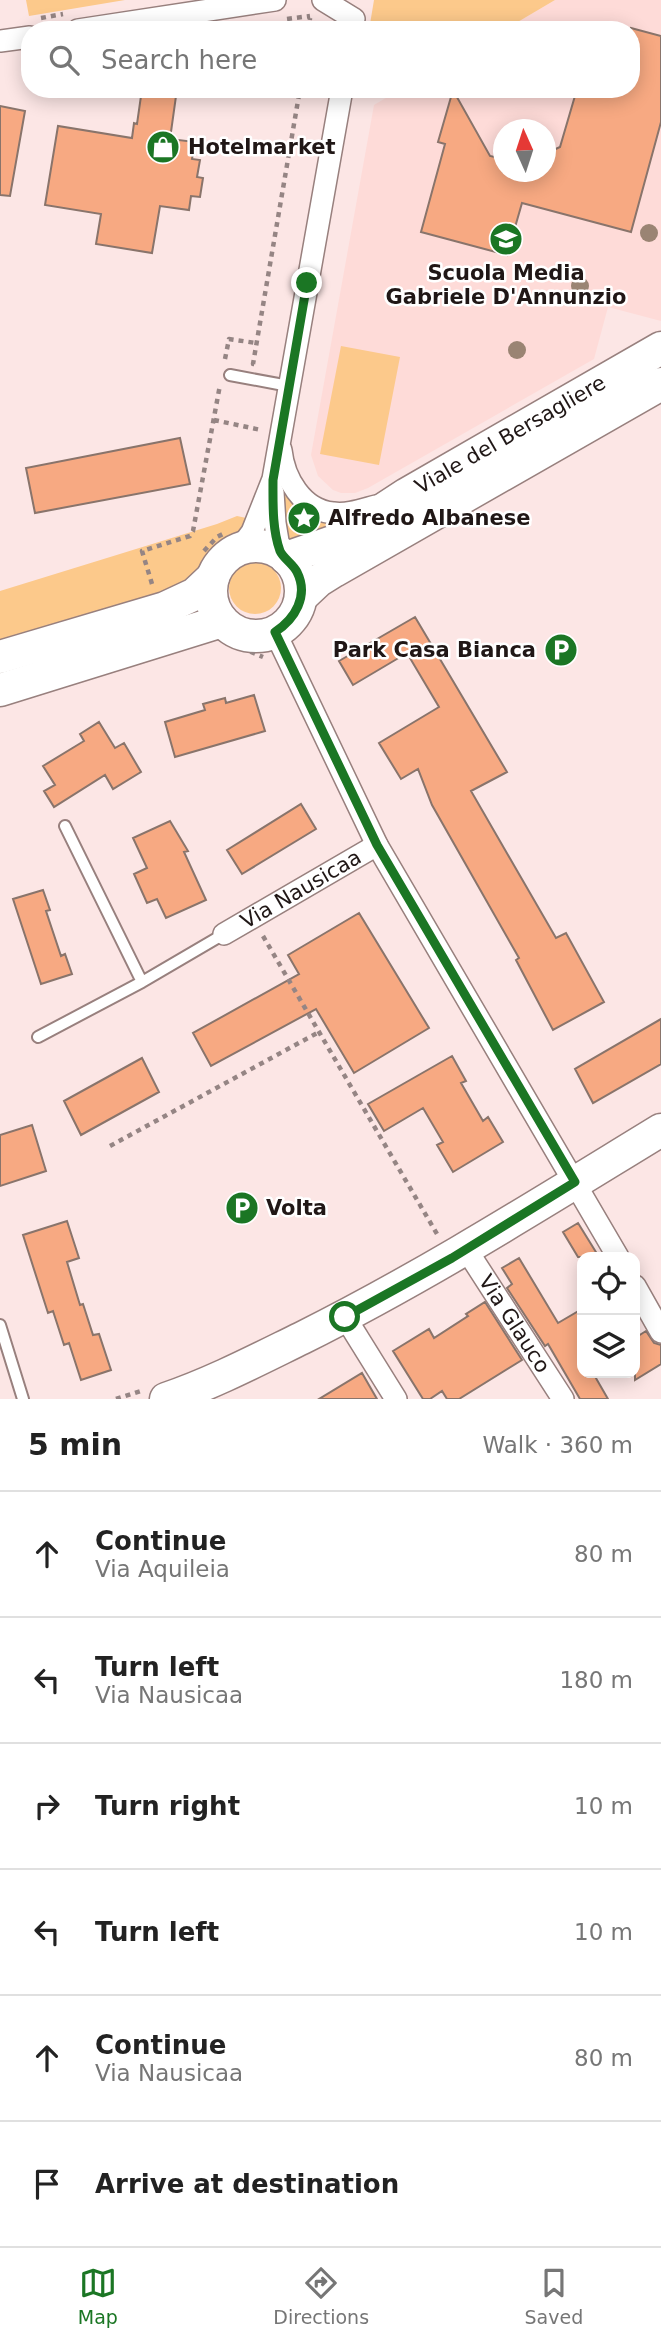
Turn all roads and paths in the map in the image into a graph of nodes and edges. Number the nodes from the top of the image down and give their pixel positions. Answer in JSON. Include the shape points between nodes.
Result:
{"nodes":[{"id":1,"x":275,"y":0,"type":"edge"},
{"id":2,"x":317,"y":8,"type":"edge"},
{"id":3,"x":354,"y":16,"type":"edge"},
{"id":4,"x":137,"y":21,"type":"edge"},
{"id":5,"x":21,"y":38,"type":"edge"},
{"id":6,"x":0,"y":41,"type":"edge"},
{"id":7,"x":298,"y":98,"type":"edge"},
{"id":8,"x":340,"y":98,"type":"edge"},
{"id":9,"x":256,"y":342,"type":"junction"},
{"id":10,"x":661,"y":348,"type":"edge"},
{"id":11,"x":253,"y":364,"type":"dead end"},
{"id":12,"x":225,"y":374,"type":"junction"},
{"id":13,"x":661,"y":384,"type":"edge"},
{"id":14,"x":289,"y":386,"type":"junction"},
{"id":15,"x":214,"y":420,"type":"junction"},
{"id":16,"x":255,"y":429,"type":"dead end"},
{"id":17,"x":280,"y":432,"type":"junction"},
{"id":18,"x":273,"y":480,"type":"junction"},
{"id":19,"x":395,"y":502,"type":"junction"},
{"id":20,"x":234,"y":540,"type":"junction"},
{"id":21,"x":283,"y":555,"type":"junction"},
{"id":22,"x":207,"y":566,"type":"junction"},
{"id":23,"x":154,"y":589,"type":"dead end"},
{"id":24,"x":301,"y":597,"type":"junction"},
{"id":25,"x":224,"y":632,"type":"junction"},
{"id":26,"x":269,"y":645,"type":"junction"},
{"id":27,"x":0,"y":657,"type":"edge"},
{"id":28,"x":0,"y":690,"type":"edge"},
{"id":29,"x":65,"y":825,"type":"dead end"},
{"id":30,"x":377,"y":845,"type":"junction"},
{"id":31,"x":252,"y":918,"type":"junction"},
{"id":32,"x":224,"y":934,"type":"joint"},
{"id":33,"x":142,"y":982,"type":"junction"},
{"id":34,"x":319,"y":1032,"type":"junction"},
{"id":35,"x":38,"y":1037,"type":"dead end"},
{"id":36,"x":661,"y":1130,"type":"edge"},
{"id":37,"x":110,"y":1146,"type":"dead end"},
{"id":38,"x":575,"y":1182,"type":"junction"},
{"id":39,"x":615,"y":1252,"type":"edge"},
{"id":40,"x":459,"y":1254,"type":"junction"},
{"id":41,"x":640,"y":1295,"type":"edge"},
{"id":42,"x":345,"y":1317,"type":"junction"},
{"id":43,"x":0,"y":1325,"type":"edge"},
{"id":44,"x":661,"y":1332,"type":"edge"},
{"id":45,"x":23,"y":1399,"type":"edge"},
{"id":46,"x":166,"y":1399,"type":"edge"},
{"id":47,"x":396,"y":1399,"type":"edge"},
{"id":48,"x":563,"y":1399,"type":"edge"}],
"edges":[{"from":1,"to":4,"type":"street"},
{"from":2,"to":3,"type":"street"},
{"from":5,"to":6,"type":"street"},
{"from":7,"to":9,"type":"path"},
{"from":8,"to":14,"type":"street"},
{"from":9,"to":11,"type":"path"},
{"from":9,"to":12,"type":"path","via":[[229,339]]},
{"from":10,"to":19,"type":"street","name":"Viale del Bersagliere"},
{"from":12,"to":14,"type":"lane"},
{"from":12,"to":15,"type":"path"},
{"from":13,"to":24,"type":"street","name":"Viale del Bersagliere","via":[[334,570]]},
{"from":14,"to":17,"type":"street"},
{"from":15,"to":16,"type":"path"},
{"from":15,"to":23,"type":"path","via":[[193,531],[190,536],[142,551]]},
{"from":17,"to":18,"type":"street"},
{"from":17,"to":19,"type":"street","via":[[287,475],[297,492],[317,509],[348,514]]},
{"from":18,"to":20,"type":"street","via":[[252,532]]},
{"from":18,"to":21,"type":"street","via":[[273,510]]},
{"from":19,"to":21,"type":"street","name":"Viale del Bersagliere","via":[[335,541]]},
{"from":20,"to":21,"type":"street"},
{"from":20,"to":22,"type":"street","via":[[220,564]]},
{"from":20,"to":22,"type":"path","via":[[217,537]]},
{"from":21,"to":24,"type":"street","via":[[296,570]]},
{"from":22,"to":25,"type":"street","via":[[213,605]]},
{"from":22,"to":27,"type":"street","via":[[195,594],[165,608]]},
{"from":24,"to":26,"type":"street","name":"Viale del Bersagliere","via":[[297,611]]},
{"from":25,"to":26,"type":"path"},
{"from":25,"to":26,"type":"street","via":[[229,628],[264,636]]},
{"from":25,"to":28,"type":"street"},
{"from":26,"to":30,"type":"street","name":"Via Nausicaa"},
{"from":29,"to":33,"type":"lane"},
{"from":30,"to":31,"type":"street","name":"Via Nausicaa"},
{"from":30,"to":38,"type":"street","name":"Via Nausicaa"},
{"from":31,"to":32,"type":"street","name":"Via Nausicaa"},
{"from":31,"to":34,"type":"path"},
{"from":32,"to":33,"type":"lane"},
{"from":33,"to":35,"type":"lane"},
{"from":34,"to":37,"type":"path"},
{"from":34,"to":40,"type":"path"},
{"from":36,"to":38,"type":"street"},
{"from":38,"to":39,"type":"street","name":"Via Nausicaa"},
{"from":38,"to":40,"type":"street"},
{"from":40,"to":42,"type":"street"},
{"from":40,"to":48,"type":"street","name":"Via Glauco"},
{"from":41,"to":44,"type":"street"},
{"from":42,"to":46,"type":"street","via":[[221,1378]]},
{"from":42,"to":47,"type":"street"},
{"from":43,"to":45,"type":"lane"}]}
